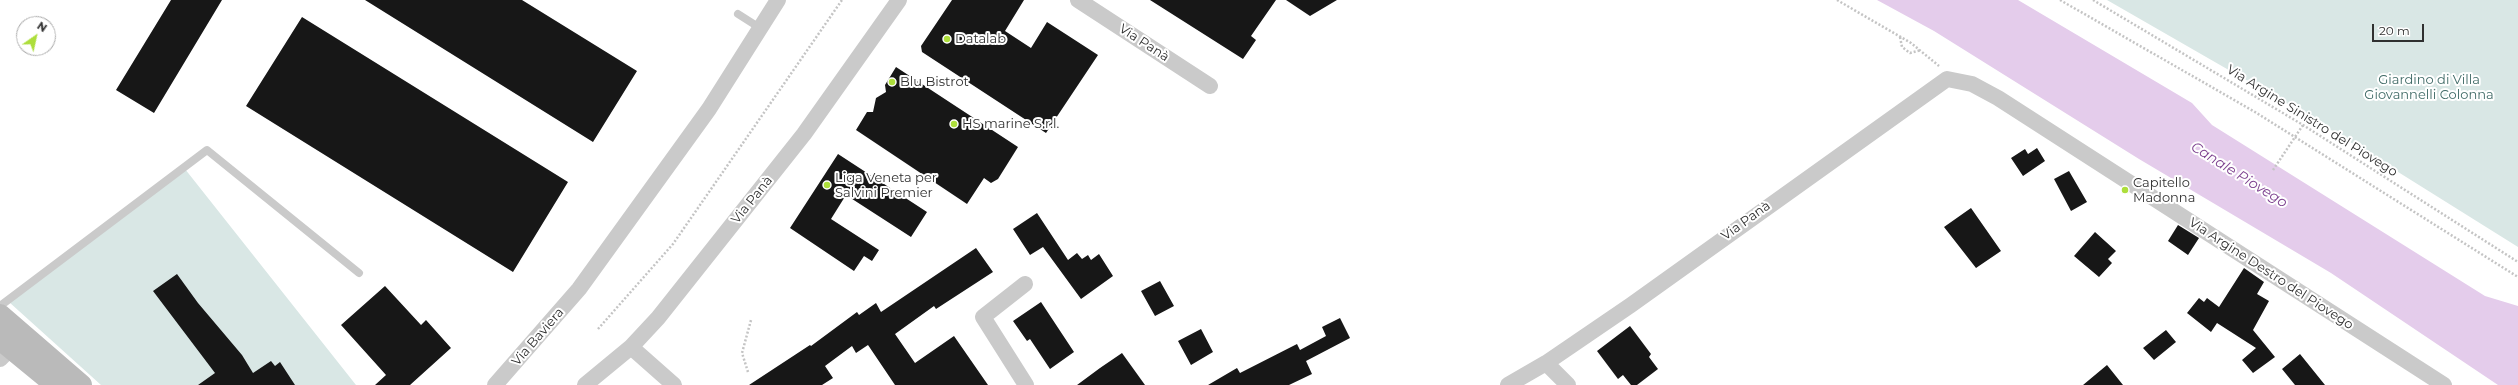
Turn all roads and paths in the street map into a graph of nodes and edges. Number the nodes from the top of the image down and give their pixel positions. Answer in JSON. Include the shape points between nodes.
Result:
{"nodes":[{"id":1,"x":778,"y":0,"type":"edge"},
{"id":2,"x":842,"y":0,"type":"edge"},
{"id":3,"x":899,"y":0,"type":"edge"},
{"id":4,"x":1078,"y":0,"type":"edge"},
{"id":5,"x":1837,"y":0,"type":"edge"},
{"id":6,"x":2060,"y":0,"type":"edge"},
{"id":7,"x":2093,"y":0,"type":"edge"},
{"id":8,"x":738,"y":14,"type":"dead end"},
{"id":9,"x":760,"y":28,"type":"junction"},
{"id":10,"x":1900,"y":37,"type":"junction"},
{"id":11,"x":1921,"y":50,"type":"junction"},
{"id":12,"x":1947,"y":79,"type":"junction"},
{"id":13,"x":1210,"y":86,"type":"dead end"},
{"id":14,"x":2303,"y":125,"type":"junction"},
{"id":15,"x":2295,"y":136,"type":"junction"},
{"id":16,"x":2273,"y":170,"type":"dead end"},
{"id":17,"x":2518,"y":262,"type":"edge"},
{"id":18,"x":359,"y":273,"type":"dead end"},
{"id":19,"x":2518,"y":277,"type":"edge"},
{"id":20,"x":1025,"y":284,"type":"dead end"},
{"id":21,"x":0,"y":312,"type":"edge"},
{"id":22,"x":751,"y":320,"type":"dead end"},
{"id":23,"x":598,"y":329,"type":"dead end"},
{"id":24,"x":631,"y":347,"type":"junction"},
{"id":25,"x":4,"y":349,"type":"edge"},
{"id":26,"x":1546,"y":363,"type":"junction"},
{"id":27,"x":748,"y":372,"type":"dead end"},
{"id":28,"x":56,"y":385,"type":"edge"},
{"id":29,"x":81,"y":385,"type":"edge"},
{"id":30,"x":496,"y":385,"type":"edge"},
{"id":31,"x":586,"y":385,"type":"edge"},
{"id":32,"x":674,"y":385,"type":"edge"},
{"id":33,"x":1026,"y":385,"type":"edge"},
{"id":34,"x":1508,"y":385,"type":"edge"},
{"id":35,"x":1568,"y":385,"type":"edge"},
{"id":36,"x":2444,"y":385,"type":"edge"}],
"edges":[{"from":1,"to":9,"type":"street"},
{"from":2,"to":23,"type":"path","via":[[673,244]]},
{"from":3,"to":24,"type":"street","name":"Via Panà","via":[[804,134],[658,318]]},
{"from":4,"to":13,"type":"street","name":"Via Panà"},
{"from":5,"to":10,"type":"path"},
{"from":6,"to":15,"type":"path"},
{"from":7,"to":14,"type":"path","name":"Via Argine Sinistro del Piovego"},
{"from":8,"to":9,"type":"lane"},
{"from":9,"to":30,"type":"street","name":"Via Baviera","via":[[709,109],[580,289]]},
{"from":10,"to":11,"type":"path"},
{"from":10,"to":11,"type":"path","via":[[1902,47],[1910,53]]},
{"from":11,"to":12,"type":"path","via":[[1936,62]]},
{"from":12,"to":26,"type":"street","name":"Via Panà"},
{"from":12,"to":36,"type":"street","name":"Via Argine Destro del Piovego","via":[[1972,84],[1998,98]]},
{"from":14,"to":15,"type":"path"},
{"from":14,"to":17,"type":"path","name":"Via Argine Sinistro del Piovego"},
{"from":15,"to":16,"type":"path"},
{"from":15,"to":19,"type":"path","via":[[2427,222]]},
{"from":18,"to":21,"type":"lane","via":[[207,150]]},
{"from":20,"to":33,"type":"street","via":[[983,317]]},
{"from":21,"to":25,"type":"street"},
{"from":21,"to":29,"type":"main road"},
{"from":22,"to":27,"type":"path","via":[[742,353]]},
{"from":24,"to":31,"type":"street","name":"Via Panà"},
{"from":24,"to":32,"type":"street"},
{"from":25,"to":28,"type":"main road"},
{"from":26,"to":34,"type":"street","name":"Via Panà"},
{"from":26,"to":35,"type":"street"}]}
